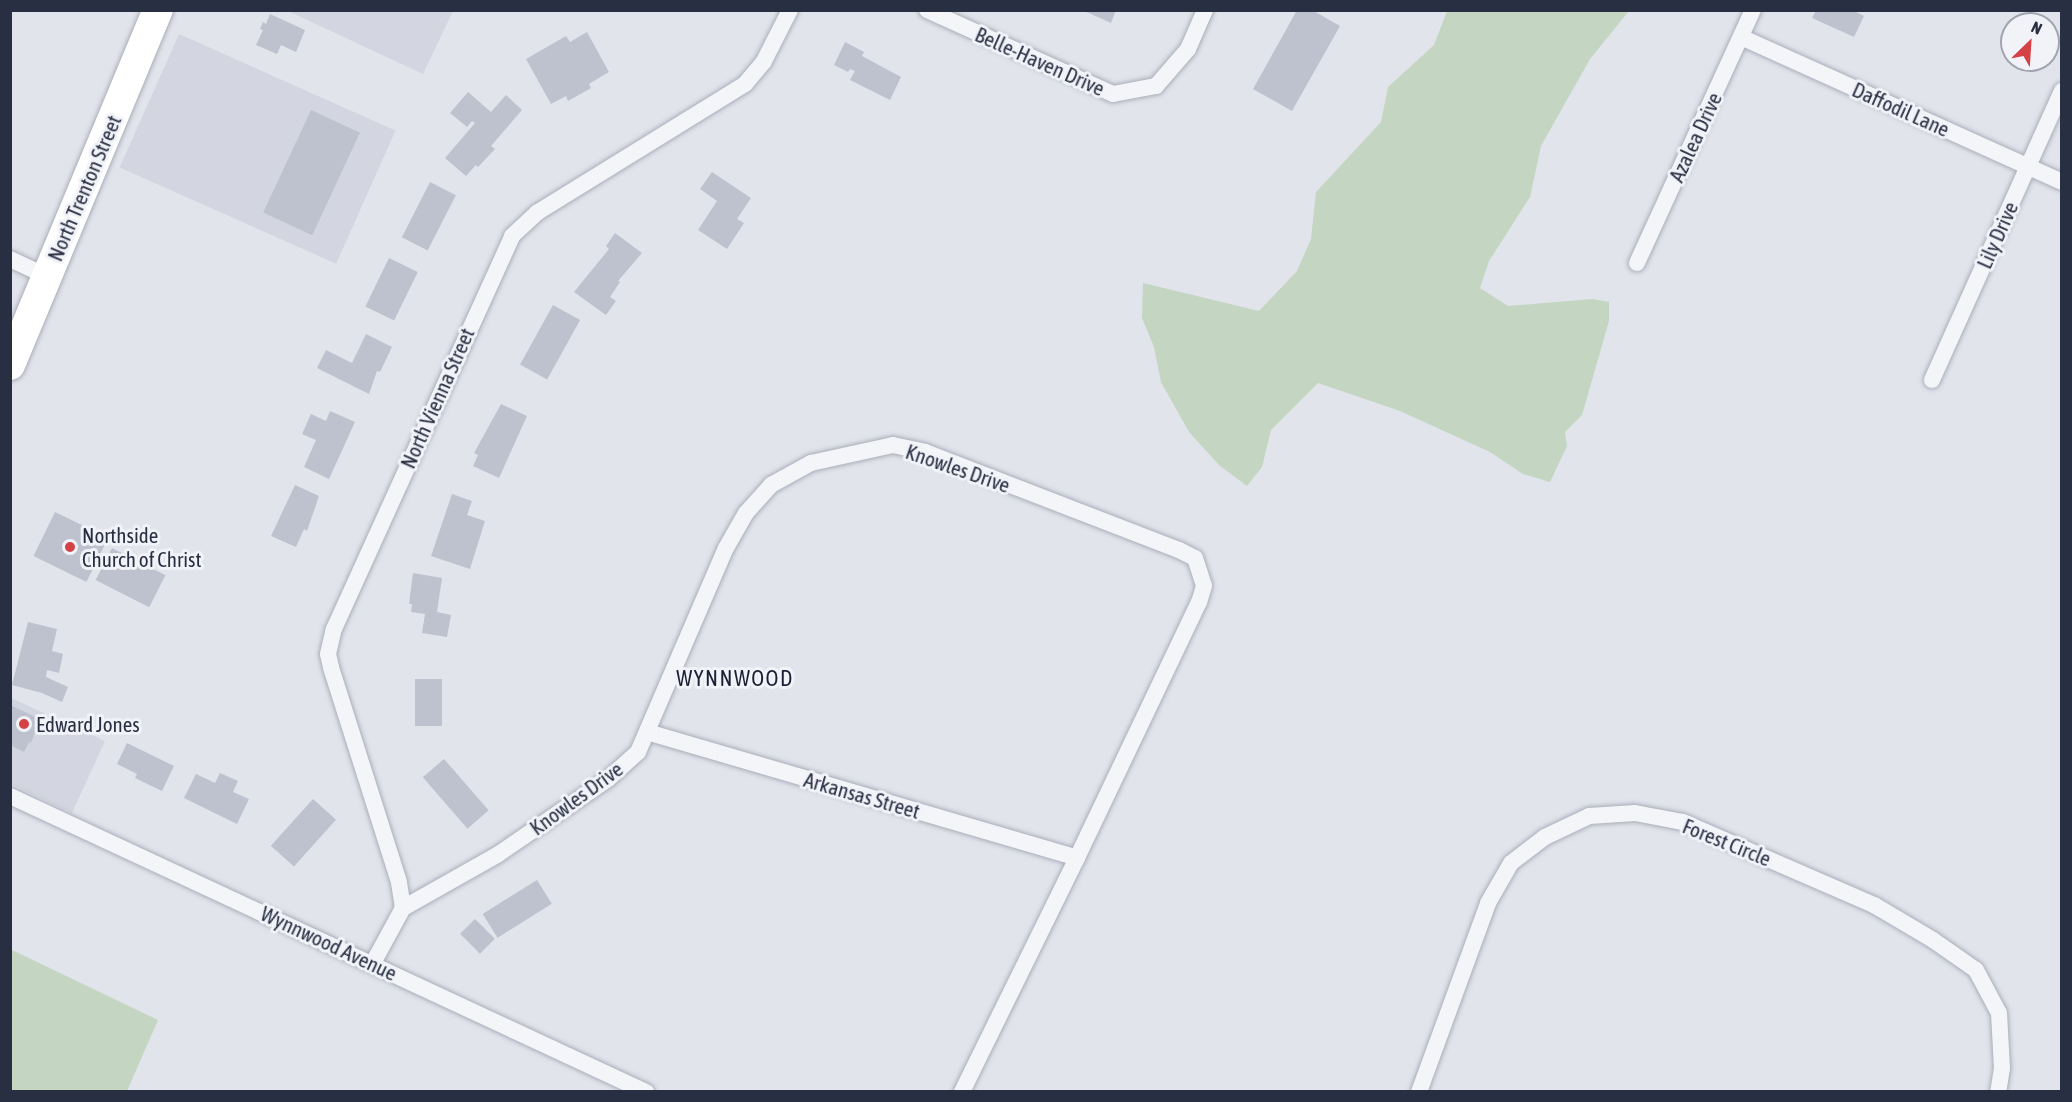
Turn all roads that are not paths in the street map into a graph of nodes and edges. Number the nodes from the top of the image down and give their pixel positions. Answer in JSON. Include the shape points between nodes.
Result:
{"nodes":[{"id":1,"x":158,"y":10,"type":"edge"},
{"id":2,"x":790,"y":10,"type":"edge"},
{"id":3,"x":927,"y":10,"type":"edge"},
{"id":4,"x":1205,"y":10,"type":"edge"},
{"id":5,"x":1753,"y":10,"type":"edge"},
{"id":6,"x":1741,"y":37,"type":"junction"},
{"id":7,"x":2061,"y":91,"type":"edge"},
{"id":8,"x":2027,"y":166,"type":"junction"},
{"id":9,"x":2061,"y":182,"type":"edge"},
{"id":10,"x":10,"y":259,"type":"edge"},
{"id":11,"x":1637,"y":263,"type":"dead end"},
{"id":12,"x":46,"y":276,"type":"junction"},
{"id":13,"x":10,"y":365,"type":"edge"},
{"id":14,"x":1932,"y":380,"type":"dead end"},
{"id":15,"x":647,"y":732,"type":"junction"},
{"id":16,"x":10,"y":796,"type":"edge"},
{"id":17,"x":1077,"y":858,"type":"junction"},
{"id":18,"x":403,"y":908,"type":"junction"},
{"id":19,"x":373,"y":963,"type":"junction"},
{"id":20,"x":646,"y":1092,"type":"edge"},
{"id":21,"x":962,"y":1092,"type":"edge"},
{"id":22,"x":1419,"y":1092,"type":"edge"},
{"id":23,"x":1998,"y":1092,"type":"edge"}],
"edges":[{"from":1,"to":12,"type":"highway","name":"North Trenton Street"},
{"from":2,"to":18,"type":"street","name":"North Vienna Street","via":[[764,61],[745,84],[538,212],[512,236],[334,629],[328,654],[331,667],[399,882]]},
{"from":3,"to":4,"type":"street","name":"Belle-Haven Drive","via":[[1113,94],[1156,86],[1188,48]]},
{"from":5,"to":6,"type":"street","name":"Azalea Drive"},
{"from":6,"to":8,"type":"street","name":"Daffodil Lane"},
{"from":6,"to":11,"type":"street","name":"Azalea Drive"},
{"from":7,"to":8,"type":"street","name":"Lily Drive"},
{"from":8,"to":9,"type":"street","name":"Daffodil Lane"},
{"from":8,"to":14,"type":"street","name":"Lily Drive"},
{"from":10,"to":12,"type":"street"},
{"from":12,"to":13,"type":"highway","name":"North Trenton Street"},
{"from":15,"to":17,"type":"street","name":"Arkansas Street"},
{"from":15,"to":17,"type":"street","name":"Knowles Drive","via":[[726,548],[746,513],[771,485],[812,463],[856,452],[893,446],[925,452],[1179,550],[1195,558],[1200,570],[1204,586],[1199,602]]},
{"from":15,"to":18,"type":"street","name":"Knowles Drive","via":[[638,752],[608,779],[497,855]]},
{"from":16,"to":19,"type":"street","name":"Wynnwood Avenue"},
{"from":17,"to":21,"type":"street","name":"Knowles Drive"},
{"from":18,"to":19,"type":"street"},
{"from":19,"to":20,"type":"street","name":"Wynnwood Avenue"},
{"from":22,"to":23,"type":"street","name":"Forest Circle","via":[[1488,903],[1511,864],[1545,837],[1589,816],[1635,813],[1683,822],[1874,905],[1976,970],[1999,1013],[2002,1068]]}]}
